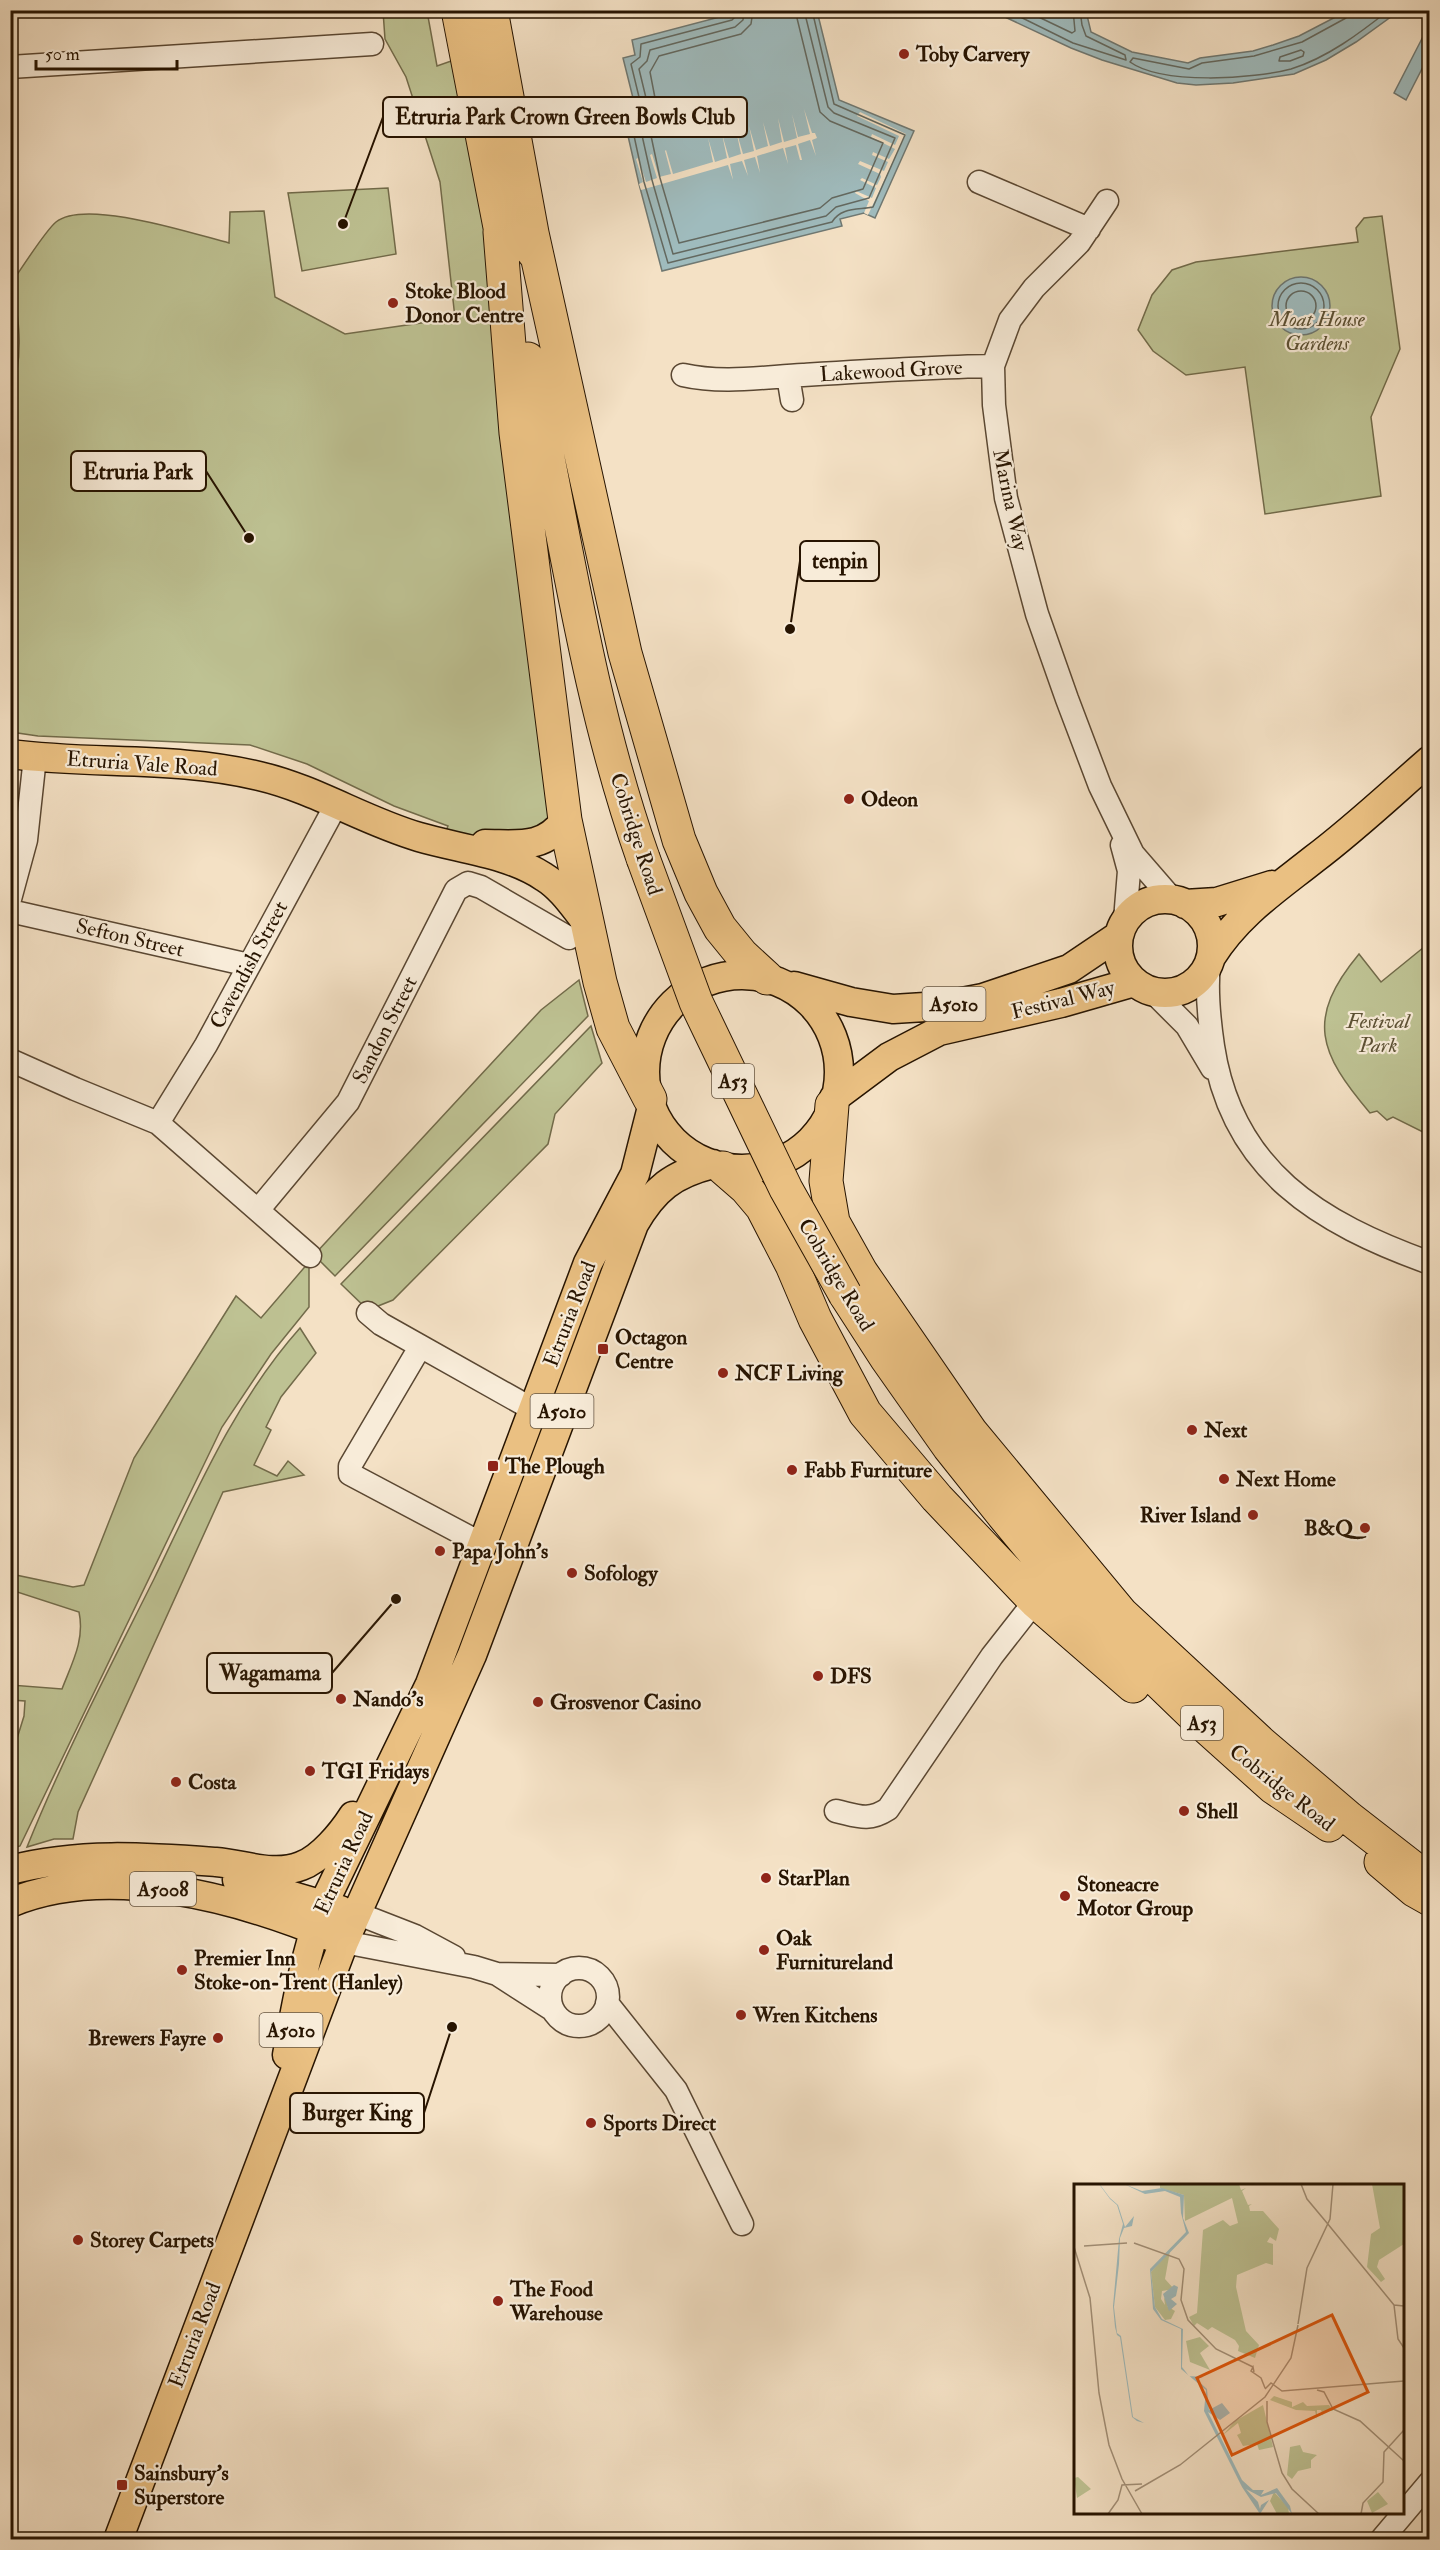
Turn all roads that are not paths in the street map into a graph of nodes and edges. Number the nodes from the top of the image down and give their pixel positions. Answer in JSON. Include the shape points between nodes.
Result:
{"nodes":[{"id":1,"x":458,"y":10,"type":"edge"},
{"id":2,"x":491,"y":10,"type":"edge"},
{"id":3,"x":372,"y":44,"type":"dead end"},
{"id":4,"x":10,"y":67,"type":"edge"},
{"id":5,"x":979,"y":182,"type":"dead end"},
{"id":6,"x":1107,"y":201,"type":"dead end"},
{"id":7,"x":1089,"y":229,"type":"junction"},
{"id":8,"x":500,"y":232,"type":"junction"},
{"id":9,"x":532,"y":233,"type":"junction"},
{"id":10,"x":993,"y":366,"type":"junction"},
{"id":11,"x":683,"y":375,"type":"dead end"},
{"id":12,"x":788,"y":376,"type":"junction"},
{"id":13,"x":792,"y":400,"type":"dead end"},
{"id":14,"x":550,"y":461,"type":"junction"},
{"id":15,"x":23,"y":755,"type":"edge"},
{"id":16,"x":1430,"y":760,"type":"edge"},
{"id":17,"x":336,"y":805,"type":"junction"},
{"id":18,"x":565,"y":820,"type":"junction"},
{"id":19,"x":1115,"y":821,"type":"junction"},
{"id":20,"x":441,"y":843,"type":"junction"},
{"id":21,"x":1282,"y":881,"type":"junction"},
{"id":22,"x":10,"y":899,"type":"edge"},
{"id":23,"x":1178,"y":901,"type":"junction"},
{"id":24,"x":10,"y":911,"type":"edge"},
{"id":25,"x":1121,"y":928,"type":"junction"},
{"id":26,"x":578,"y":931,"type":"junction"},
{"id":27,"x":1210,"y":960,"type":"junction"},
{"id":28,"x":249,"y":965,"type":"junction"},
{"id":29,"x":772,"y":980,"type":"junction"},
{"id":30,"x":1143,"y":987,"type":"junction"},
{"id":31,"x":10,"y":1060,"type":"edge"},
{"id":32,"x":1218,"y":1077,"type":"junction"},
{"id":33,"x":833,"y":1101,"type":"junction"},
{"id":34,"x":651,"y":1103,"type":"junction"},
{"id":35,"x":158,"y":1123,"type":"junction"},
{"id":36,"x":718,"y":1166,"type":"junction"},
{"id":37,"x":259,"y":1209,"type":"junction"},
{"id":38,"x":310,"y":1256,"type":"dead end"},
{"id":39,"x":1430,"y":1263,"type":"edge"},
{"id":40,"x":368,"y":1313,"type":"dead end"},
{"id":41,"x":420,"y":1347,"type":"junction"},
{"id":42,"x":547,"y":1413,"type":"junction"},
{"id":43,"x":484,"y":1545,"type":"junction"},
{"id":44,"x":1035,"y":1600,"type":"junction"},
{"id":45,"x":399,"y":1747,"type":"junction"},
{"id":46,"x":1273,"y":1787,"type":"junction"},
{"id":47,"x":836,"y":1811,"type":"dead end"},
{"id":48,"x":1374,"y":1856,"type":"junction"},
{"id":49,"x":154,"y":1858,"type":"junction"},
{"id":50,"x":10,"y":1870,"type":"edge"},
{"id":51,"x":1421,"y":1871,"type":"edge"},
{"id":52,"x":1430,"y":1899,"type":"edge"},
{"id":53,"x":10,"y":1903,"type":"edge"},
{"id":54,"x":356,"y":1913,"type":"junction"},
{"id":55,"x":318,"y":1917,"type":"junction"},
{"id":56,"x":344,"y":1942,"type":"junction"},
{"id":57,"x":474,"y":1967,"type":"junction"},
{"id":58,"x":497,"y":1974,"type":"junction"},
{"id":59,"x":561,"y":1975,"type":"junction"},
{"id":60,"x":553,"y":2010,"type":"junction"},
{"id":61,"x":602,"y":2011,"type":"junction"},
{"id":62,"x":272,"y":2131,"type":"junction"},
{"id":63,"x":742,"y":2224,"type":"dead end"},
{"id":64,"x":1430,"y":2482,"type":"edge"},
{"id":65,"x":1404,"y":2513,"type":"edge"},
{"id":66,"x":1403,"y":2514,"type":"edge"},
{"id":67,"x":118,"y":2540,"type":"edge"},
{"id":68,"x":1381,"y":2540,"type":"edge"}],
"edges":[{"from":1,"to":8,"type":"highway","number":"A53"},
{"from":2,"to":9,"type":"highway","number":"A53"},
{"from":3,"to":4,"type":"street"},
{"from":5,"to":7,"type":"street"},
{"from":6,"to":7,"type":"street","name":"Marina Way"},
{"from":7,"to":10,"type":"street","name":"Marina Way","via":[[1010,320]]},
{"from":8,"to":14,"type":"highway","number":"A53"},
{"from":8,"to":18,"type":"highway","via":[[516,433]]},
{"from":9,"to":14,"type":"highway","number":"A53"},
{"from":9,"to":29,"type":"highway","via":[[625,653],[679,840],[724,935]]},
{"from":10,"to":12,"type":"street","name":"Lakewood Grove"},
{"from":10,"to":19,"type":"street","name":"Marina Way","via":[[1001,472],[1029,583],[1067,699]]},
{"from":11,"to":12,"type":"street","name":"Lakewood Grove","via":[[731,379]]},
{"from":12,"to":13,"type":"street","name":"Lakewood Grove"},
{"from":14,"to":46,"type":"highway","name":"Cobridge Road","number":"A53","bridge":true,"via":[[577,613],[625,807],[696,1002],[786,1189],[887,1359],[1004,1516],[1074,1599]]},
{"from":15,"to":17,"type":"main road","name":"Etruria Vale Road","via":[[102,762],[185,763],[294,785]]},
{"from":15,"to":22,"type":"street","via":[[27,840]]},
{"from":16,"to":21,"type":"main road","number":"A5010","via":[[1314,860]]},
{"from":17,"to":20,"type":"main road","name":"Etruria Vale Road","via":[[382,825]]},
{"from":17,"to":28,"type":"street","name":"Cavendish Street"},
{"from":18,"to":20,"type":"main road","via":[[550,837],[532,843]]},
{"from":18,"to":26,"type":"highway"},
{"from":19,"to":23,"type":"street","name":"Marina Way","via":[[1132,854]]},
{"from":19,"to":25,"type":"street","name":"Marina Way","via":[[1129,871]]},
{"from":20,"to":26,"type":"main road","via":[[520,863],[555,885]]},
{"from":21,"to":23,"type":"main road","number":"A5010","via":[[1217,902]]},
{"from":21,"to":27,"type":"main road","number":"A5010","via":[[1239,921]]},
{"from":23,"to":25,"type":"main road","number":"A5010","via":[[1147,902]]},
{"from":23,"to":27,"type":"main road","via":[[1202,916],[1212,946]]},
{"from":24,"to":28,"type":"street","name":"Sefton Street"},
{"from":25,"to":29,"type":"main road","name":"Festival Way","number":"A5010","via":[[1069,969],[983,998],[941,1006],[893,1009],[850,1002]]},
{"from":25,"to":30,"type":"main road","via":[[1120,961],[1123,969]]},
{"from":26,"to":34,"type":"highway","via":[[613,1028]]},
{"from":26,"to":37,"type":"street","name":"Sandon Street","via":[[517,896],[475,884],[461,885],[348,1102]]},
{"from":27,"to":30,"type":"main road","number":"A5010","via":[[1197,980],[1184,990],[1175,993]]},
{"from":27,"to":32,"type":"street","via":[[1207,988]]},
{"from":28,"to":35,"type":"street","name":"Cavendish Street"},
{"from":29,"to":33,"type":"main road","via":[[809,1002],[828,1028],[838,1065]]},
{"from":29,"to":34,"type":"main road","via":[[747,975],[716,978],[687,992],[672,1005],[654,1030],[648,1051],[645,1079]]},
{"from":30,"to":32,"type":"street","via":[[1187,1026]]},
{"from":30,"to":33,"type":"main road","name":"Festival Way","number":"A5010","via":[[939,1031],[889,1057]]},
{"from":31,"to":35,"type":"street"},
{"from":32,"to":39,"type":"street","via":[[1245,1140],[1269,1171],[1295,1195],[1359,1235]]},
{"from":33,"to":36,"type":"main road","via":[[813,1135],[783,1159],[756,1168]]},
{"from":33,"to":51,"type":"highway","via":[[826,1181],[833,1222],[861,1272],[971,1432],[1121,1613],[1261,1743],[1349,1818]]},
{"from":34,"to":36,"type":"main road","via":[[676,1142]]},
{"from":34,"to":42,"type":"main road","name":"Etruria Road","number":"A5010","via":[[635,1174],[588,1263]]},
{"from":35,"to":37,"type":"street"},
{"from":36,"to":42,"type":"main road","name":"Etruria Road","number":"A5010","via":[[690,1170],[672,1179],[644,1206]]},
{"from":36,"to":44,"type":"highway","via":[[762,1207],[865,1413],[937,1498]]},
{"from":37,"to":38,"type":"street"},
{"from":40,"to":41,"type":"street"},
{"from":41,"to":42,"type":"street"},
{"from":41,"to":43,"type":"street","via":[[350,1466],[350,1474]]},
{"from":42,"to":43,"type":"main road","name":"Etruria Road","number":"A5010"},
{"from":42,"to":54,"type":"main road","name":"Etruria Road","number":"A5010","via":[[467,1665]]},
{"from":43,"to":45,"type":"main road","name":"Etruria Road","number":"A5010","via":[[430,1684]]},
{"from":44,"to":46,"type":"highway","via":[[1174,1719]]},
{"from":44,"to":47,"type":"street","via":[[888,1809],[875,1817]]},
{"from":45,"to":49,"type":"main road","number":"A5008","via":[[338,1839],[302,1866],[266,1871],[225,1863]]},
{"from":45,"to":55,"type":"main road","name":"Etruria Road","number":"A5010"},
{"from":46,"to":48,"type":"highway","name":"Cobridge Road","number":"A53"},
{"from":48,"to":51,"type":"highway"},
{"from":48,"to":52,"type":"highway","name":"Cobridge Road","number":"A53"},
{"from":49,"to":50,"type":"main road","number":"A5008","via":[[75,1858]]},
{"from":49,"to":55,"type":"main road"},
{"from":53,"to":55,"type":"main road","number":"A5008","via":[[79,1885],[123,1886]]},
{"from":54,"to":55,"type":"main road"},
{"from":54,"to":56,"type":"main road","name":"Etruria Road","number":"A5010"},
{"from":54,"to":57,"type":"street","via":[[415,1936]]},
{"from":55,"to":56,"type":"main road"},
{"from":55,"to":62,"type":"main road","name":"Etruria Road","number":"A5010","via":[[300,1986]]},
{"from":56,"to":57,"type":"street"},
{"from":56,"to":62,"type":"main road","name":"Etruria Road","number":"A5010"},
{"from":57,"to":58,"type":"street"},
{"from":58,"to":59,"type":"street"},
{"from":58,"to":60,"type":"street"},
{"from":59,"to":60,"type":"street","via":[[550,1991]]},
{"from":59,"to":61,"type":"street","via":[[579,1968],[590,1971],[604,1983]]},
{"from":60,"to":61,"type":"street","via":[[566,2024],[576,2026],[588,2025]]},
{"from":61,"to":63,"type":"street","via":[[630,2033],[676,2090]]},
{"from":62,"to":67,"type":"main road","name":"Etruria Road","number":"A5010"},
{"from":64,"to":65,"type":"street"},
{"from":66,"to":68,"type":"street"}]}
